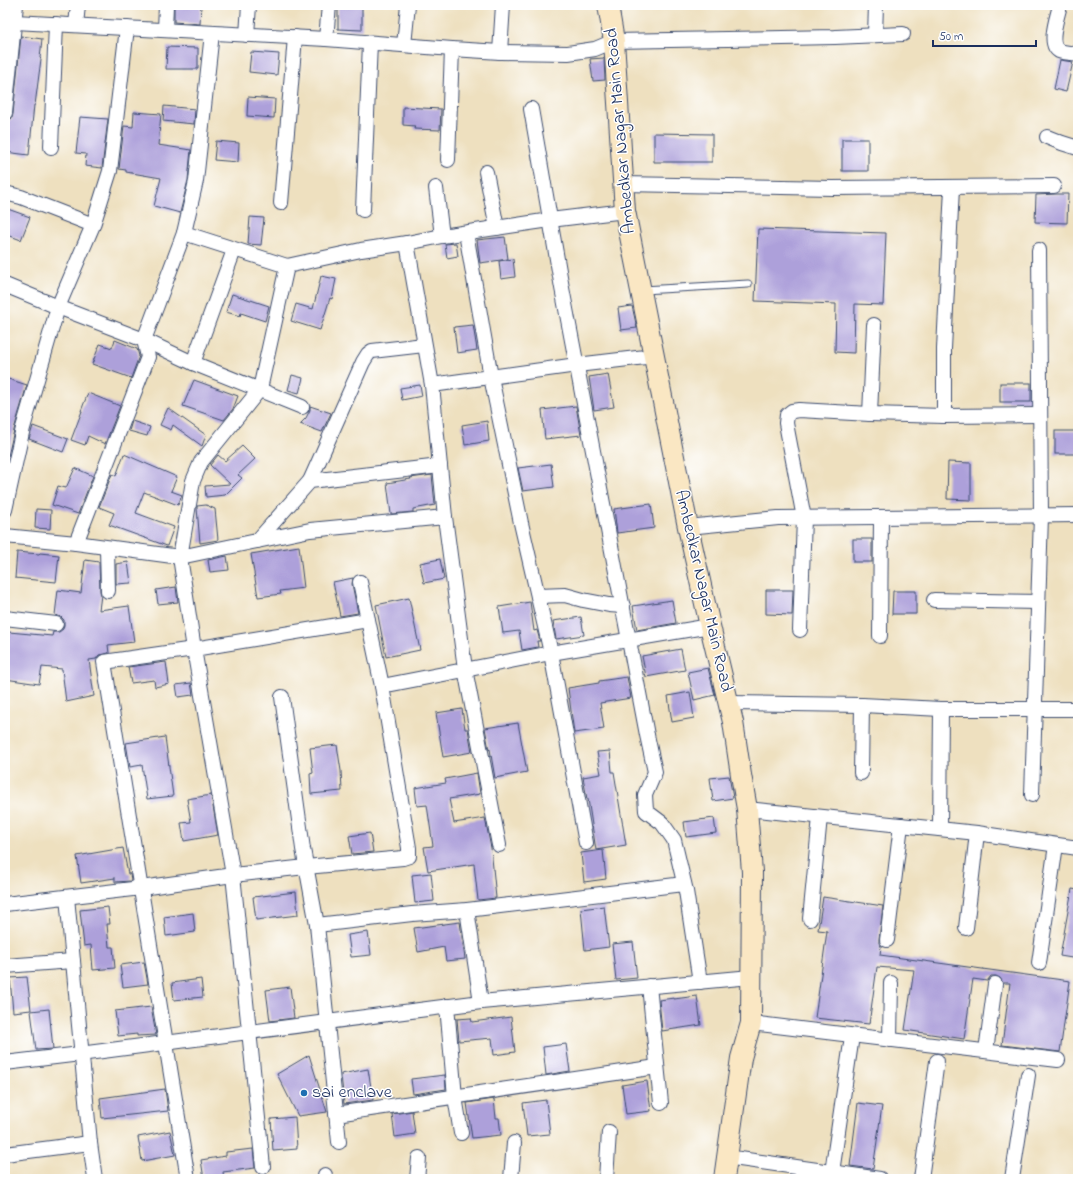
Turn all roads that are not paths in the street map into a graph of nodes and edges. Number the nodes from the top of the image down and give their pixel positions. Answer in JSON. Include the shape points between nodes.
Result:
{"nodes":[{"id":1,"x":16,"y":5,"type":"edge"},
{"id":2,"x":78,"y":5,"type":"edge"},
{"id":3,"x":166,"y":5,"type":"edge"},
{"id":4,"x":249,"y":5,"type":"edge"},
{"id":5,"x":329,"y":5,"type":"edge"},
{"id":6,"x":408,"y":5,"type":"edge"},
{"id":7,"x":503,"y":5,"type":"edge"},
{"id":8,"x":608,"y":5,"type":"edge"},
{"id":9,"x":876,"y":5,"type":"edge"},
{"id":10,"x":1060,"y":5,"type":"edge"},
{"id":11,"x":15,"y":22,"type":"junction"},
{"id":12,"x":56,"y":24,"type":"junction"},
{"id":13,"x":76,"y":25,"type":"junction"},
{"id":14,"x":127,"y":28,"type":"junction"},
{"id":15,"x":165,"y":30,"type":"junction"},
{"id":16,"x":212,"y":33,"type":"junction"},
{"id":17,"x":903,"y":34,"type":"dead end"},
{"id":18,"x":247,"y":35,"type":"junction"},
{"id":19,"x":875,"y":35,"type":"junction"},
{"id":20,"x":295,"y":38,"type":"junction"},
{"id":21,"x":326,"y":39,"type":"junction"},
{"id":22,"x":614,"y":41,"type":"junction"},
{"id":23,"x":370,"y":42,"type":"junction"},
{"id":24,"x":404,"y":45,"type":"junction"},
{"id":25,"x":452,"y":49,"type":"junction"},
{"id":26,"x":500,"y":52,"type":"junction"},
{"id":27,"x":1078,"y":54,"type":"edge"},
{"id":28,"x":5,"y":108,"type":"edge"},
{"id":29,"x":531,"y":109,"type":"dead end"},
{"id":30,"x":1047,"y":136,"type":"dead end"},
{"id":31,"x":51,"y":147,"type":"dead end"},
{"id":32,"x":1078,"y":148,"type":"edge"},
{"id":33,"x":448,"y":160,"type":"dead end"},
{"id":34,"x":486,"y":172,"type":"dead end"},
{"id":35,"x":623,"y":184,"type":"junction"},
{"id":36,"x":1054,"y":186,"type":"dead end"},
{"id":37,"x":436,"y":188,"type":"dead end"},
{"id":38,"x":952,"y":188,"type":"junction"},
{"id":39,"x":5,"y":193,"type":"edge"},
{"id":40,"x":281,"y":204,"type":"dead end"},
{"id":41,"x":363,"y":210,"type":"dead end"},
{"id":42,"x":625,"y":211,"type":"junction"},
{"id":43,"x":550,"y":220,"type":"junction"},
{"id":44,"x":93,"y":225,"type":"junction"},
{"id":45,"x":497,"y":228,"type":"junction"},
{"id":46,"x":466,"y":233,"type":"junction"},
{"id":47,"x":184,"y":234,"type":"junction"},
{"id":48,"x":442,"y":236,"type":"junction"},
{"id":49,"x":407,"y":243,"type":"junction"},
{"id":50,"x":234,"y":250,"type":"junction"},
{"id":51,"x":1039,"y":250,"type":"dead end"},
{"id":52,"x":287,"y":266,"type":"junction"},
{"id":53,"x":748,"y":284,"type":"dead end"},
{"id":54,"x":5,"y":285,"type":"edge"},
{"id":55,"x":640,"y":290,"type":"junction"},
{"id":56,"x":58,"y":307,"type":"junction"},
{"id":57,"x":874,"y":325,"type":"dead end"},
{"id":58,"x":144,"y":340,"type":"junction"},
{"id":59,"x":424,"y":345,"type":"junction"},
{"id":60,"x":654,"y":356,"type":"junction"},
{"id":61,"x":193,"y":363,"type":"junction"},
{"id":62,"x":577,"y":365,"type":"junction"},
{"id":63,"x":491,"y":377,"type":"junction"},
{"id":64,"x":432,"y":385,"type":"junction"},
{"id":65,"x":260,"y":389,"type":"junction"},
{"id":66,"x":302,"y":407,"type":"dead end"},
{"id":67,"x":870,"y":414,"type":"junction"},
{"id":68,"x":1040,"y":415,"type":"junction"},
{"id":69,"x":944,"y":416,"type":"junction"},
{"id":70,"x":440,"y":466,"type":"junction"},
{"id":71,"x":310,"y":481,"type":"junction"},
{"id":72,"x":5,"y":510,"type":"edge"},
{"id":73,"x":1078,"y":515,"type":"edge"},
{"id":74,"x":1041,"y":516,"type":"junction"},
{"id":75,"x":445,"y":517,"type":"junction"},
{"id":76,"x":881,"y":517,"type":"junction"},
{"id":77,"x":804,"y":518,"type":"junction"},
{"id":78,"x":688,"y":527,"type":"junction"},
{"id":79,"x":5,"y":536,"type":"edge"},
{"id":80,"x":257,"y":541,"type":"junction"},
{"id":81,"x":76,"y":543,"type":"junction"},
{"id":82,"x":107,"y":548,"type":"junction"},
{"id":83,"x":180,"y":557,"type":"junction"},
{"id":84,"x":360,"y":582,"type":"dead end"},
{"id":85,"x":108,"y":591,"type":"dead end"},
{"id":86,"x":538,"y":596,"type":"junction"},
{"id":87,"x":934,"y":600,"type":"dead end"},
{"id":88,"x":1038,"y":602,"type":"junction"},
{"id":89,"x":623,"y":606,"type":"junction"},
{"id":90,"x":5,"y":618,"type":"edge"},
{"id":91,"x":368,"y":620,"type":"junction"},
{"id":92,"x":56,"y":624,"type":"dead end"},
{"id":93,"x":710,"y":626,"type":"junction"},
{"id":94,"x":800,"y":630,"type":"dead end"},
{"id":95,"x":880,"y":636,"type":"dead end"},
{"id":96,"x":630,"y":640,"type":"junction"},
{"id":97,"x":194,"y":649,"type":"junction"},
{"id":98,"x":550,"y":653,"type":"junction"},
{"id":99,"x":465,"y":670,"type":"junction"},
{"id":100,"x":382,"y":686,"type":"junction"},
{"id":101,"x":282,"y":696,"type":"dead end"},
{"id":102,"x":728,"y":703,"type":"junction"},
{"id":103,"x":862,"y":705,"type":"junction"},
{"id":104,"x":941,"y":709,"type":"junction"},
{"id":105,"x":1034,"y":709,"type":"junction"},
{"id":106,"x":1078,"y":709,"type":"edge"},
{"id":107,"x":861,"y":773,"type":"dead end"},
{"id":108,"x":1032,"y":795,"type":"dead end"},
{"id":109,"x":747,"y":809,"type":"junction"},
{"id":110,"x":820,"y":817,"type":"junction"},
{"id":111,"x":901,"y":825,"type":"junction"},
{"id":112,"x":940,"y":829,"type":"junction"},
{"id":113,"x":978,"y":833,"type":"junction"},
{"id":114,"x":586,"y":843,"type":"dead end"},
{"id":115,"x":499,"y":845,"type":"dead end"},
{"id":116,"x":1056,"y":845,"type":"junction"},
{"id":117,"x":1078,"y":848,"type":"edge"},
{"id":118,"x":306,"y":867,"type":"junction"},
{"id":119,"x":233,"y":875,"type":"junction"},
{"id":120,"x":684,"y":884,"type":"junction"},
{"id":121,"x":141,"y":888,"type":"junction"},
{"id":122,"x":67,"y":897,"type":"junction"},
{"id":123,"x":5,"y":904,"type":"edge"},
{"id":124,"x":467,"y":910,"type":"junction"},
{"id":125,"x":810,"y":918,"type":"dead end"},
{"id":126,"x":317,"y":925,"type":"junction"},
{"id":127,"x":966,"y":928,"type":"dead end"},
{"id":128,"x":887,"y":940,"type":"dead end"},
{"id":129,"x":73,"y":961,"type":"junction"},
{"id":130,"x":1038,"y":963,"type":"dead end"},
{"id":131,"x":5,"y":966,"type":"edge"},
{"id":132,"x":751,"y":977,"type":"junction"},
{"id":133,"x":700,"y":982,"type":"junction"},
{"id":134,"x":892,"y":983,"type":"dead end"},
{"id":135,"x":995,"y":984,"type":"dead end"},
{"id":136,"x":649,"y":986,"type":"junction"},
{"id":137,"x":481,"y":1002,"type":"junction"},
{"id":138,"x":447,"y":1006,"type":"junction"},
{"id":139,"x":326,"y":1022,"type":"junction"},
{"id":140,"x":751,"y":1023,"type":"junction"},
{"id":141,"x":249,"y":1032,"type":"junction"},
{"id":142,"x":890,"y":1040,"type":"junction"},
{"id":143,"x":166,"y":1042,"type":"junction"},
{"id":144,"x":851,"y":1043,"type":"dead end"},
{"id":145,"x":986,"y":1051,"type":"junction"},
{"id":146,"x":82,"y":1054,"type":"junction"},
{"id":147,"x":1058,"y":1060,"type":"dead end"},
{"id":148,"x":937,"y":1061,"type":"dead end"},
{"id":149,"x":5,"y":1063,"type":"edge"},
{"id":150,"x":658,"y":1067,"type":"junction"},
{"id":151,"x":1028,"y":1075,"type":"dead end"},
{"id":152,"x":455,"y":1097,"type":"junction"},
{"id":153,"x":661,"y":1103,"type":"dead end"},
{"id":154,"x":336,"y":1114,"type":"junction"},
{"id":155,"x":609,"y":1132,"type":"dead end"},
{"id":156,"x":461,"y":1133,"type":"dead end"},
{"id":157,"x":338,"y":1142,"type":"dead end"},
{"id":158,"x":90,"y":1143,"type":"junction"},
{"id":159,"x":514,"y":1143,"type":"dead end"},
{"id":160,"x":5,"y":1154,"type":"edge"},
{"id":161,"x":726,"y":1157,"type":"junction"},
{"id":162,"x":419,"y":1158,"type":"dead end"},
{"id":163,"x":263,"y":1167,"type":"dead end"},
{"id":164,"x":832,"y":1175,"type":"edge"},
{"id":165,"x":95,"y":1179,"type":"edge"},
{"id":166,"x":188,"y":1179,"type":"edge"},
{"id":167,"x":417,"y":1179,"type":"edge"},
{"id":168,"x":511,"y":1179,"type":"edge"},
{"id":169,"x":606,"y":1179,"type":"edge"},
{"id":170,"x":724,"y":1179,"type":"edge"},
{"id":171,"x":880,"y":1179,"type":"edge"},
{"id":172,"x":921,"y":1179,"type":"edge"},
{"id":173,"x":1012,"y":1179,"type":"edge"}],
"edges":[{"from":1,"to":11,"type":"street"},
{"from":2,"to":13,"type":"street"},
{"from":3,"to":15,"type":"street"},
{"from":4,"to":18,"type":"street"},
{"from":5,"to":21,"type":"street"},
{"from":6,"to":24,"type":"street"},
{"from":7,"to":26,"type":"street"},
{"from":8,"to":22,"type":"street","name":"Ambedkar Nagar Main Road"},
{"from":9,"to":19,"type":"street"},
{"from":10,"to":27,"type":"street","via":[[1053,37],[1056,48],[1059,51]]},
{"from":11,"to":12,"type":"street"},
{"from":11,"to":28,"type":"street"},
{"from":12,"to":13,"type":"street"},
{"from":12,"to":31,"type":"street"},
{"from":13,"to":14,"type":"street"},
{"from":14,"to":15,"type":"street"},
{"from":14,"to":44,"type":"street","via":[[112,161]]},
{"from":15,"to":16,"type":"street"},
{"from":16,"to":18,"type":"street"},
{"from":16,"to":47,"type":"street","via":[[196,181]]},
{"from":17,"to":19,"type":"street"},
{"from":18,"to":20,"type":"street"},
{"from":19,"to":22,"type":"street"},
{"from":20,"to":21,"type":"street"},
{"from":20,"to":40,"type":"street"},
{"from":21,"to":23,"type":"street"},
{"from":22,"to":26,"type":"street","via":[[595,49],[568,52]]},
{"from":22,"to":35,"type":"street","name":"Ambedkar Nagar Main Road"},
{"from":23,"to":24,"type":"street"},
{"from":23,"to":41,"type":"street"},
{"from":24,"to":25,"type":"street"},
{"from":25,"to":26,"type":"street"},
{"from":25,"to":33,"type":"street"},
{"from":29,"to":43,"type":"street"},
{"from":30,"to":32,"type":"street"},
{"from":34,"to":45,"type":"street"},
{"from":35,"to":38,"type":"street"},
{"from":35,"to":42,"type":"street","name":"Ambedkar Nagar Main Road"},
{"from":36,"to":38,"type":"street"},
{"from":37,"to":48,"type":"street"},
{"from":38,"to":69,"type":"street","via":[[944,349]]},
{"from":39,"to":44,"type":"street"},
{"from":42,"to":43,"type":"street"},
{"from":42,"to":55,"type":"street","name":"Ambedkar Nagar Main Road"},
{"from":43,"to":45,"type":"street"},
{"from":43,"to":62,"type":"street"},
{"from":44,"to":56,"type":"street"},
{"from":45,"to":46,"type":"street"},
{"from":46,"to":48,"type":"street"},
{"from":46,"to":63,"type":"street"},
{"from":47,"to":50,"type":"street"},
{"from":47,"to":58,"type":"street"},
{"from":48,"to":49,"type":"street"},
{"from":49,"to":52,"type":"street"},
{"from":49,"to":59,"type":"street"},
{"from":50,"to":52,"type":"street"},
{"from":50,"to":61,"type":"street"},
{"from":51,"to":68,"type":"street"},
{"from":52,"to":65,"type":"street"},
{"from":53,"to":55,"type":"lane"},
{"from":54,"to":56,"type":"street"},
{"from":55,"to":60,"type":"street","name":"Ambedkar Nagar Main Road"},
{"from":56,"to":58,"type":"street"},
{"from":56,"to":72,"type":"street","via":[[23,428]]},
{"from":57,"to":67,"type":"street"},
{"from":58,"to":61,"type":"street"},
{"from":58,"to":81,"type":"street","via":[[148,357]]},
{"from":59,"to":64,"type":"street"},
{"from":59,"to":71,"type":"street","via":[[372,351],[368,354]]},
{"from":60,"to":62,"type":"street"},
{"from":60,"to":78,"type":"street","name":"Ambedkar Nagar Main Road"},
{"from":61,"to":65,"type":"street"},
{"from":62,"to":63,"type":"street"},
{"from":62,"to":89,"type":"street"},
{"from":63,"to":64,"type":"street"},
{"from":63,"to":86,"type":"street"},
{"from":64,"to":70,"type":"street"},
{"from":65,"to":66,"type":"street"},
{"from":65,"to":83,"type":"street","via":[[201,462],[193,481]]},
{"from":67,"to":69,"type":"street"},
{"from":67,"to":77,"type":"street","via":[[799,410],[787,415],[786,423]]},
{"from":68,"to":69,"type":"street"},
{"from":68,"to":74,"type":"street"},
{"from":70,"to":71,"type":"street"},
{"from":70,"to":75,"type":"street"},
{"from":71,"to":80,"type":"street"},
{"from":73,"to":74,"type":"street"},
{"from":74,"to":76,"type":"street"},
{"from":74,"to":88,"type":"street"},
{"from":75,"to":80,"type":"street","via":[[310,530]]},
{"from":75,"to":99,"type":"street"},
{"from":76,"to":77,"type":"street"},
{"from":76,"to":95,"type":"street"},
{"from":77,"to":78,"type":"street","via":[[778,518]]},
{"from":77,"to":94,"type":"street"},
{"from":78,"to":93,"type":"street","name":"Ambedkar Nagar Main Road"},
{"from":79,"to":81,"type":"street"},
{"from":80,"to":83,"type":"street"},
{"from":81,"to":82,"type":"street"},
{"from":82,"to":83,"type":"street"},
{"from":82,"to":85,"type":"street"},
{"from":83,"to":97,"type":"street"},
{"from":84,"to":91,"type":"street"},
{"from":86,"to":89,"type":"street","via":[[565,595]]},
{"from":86,"to":98,"type":"street"},
{"from":87,"to":88,"type":"street"},
{"from":88,"to":105,"type":"street"},
{"from":89,"to":96,"type":"street"},
{"from":90,"to":92,"type":"street"},
{"from":91,"to":97,"type":"street"},
{"from":91,"to":100,"type":"street"},
{"from":93,"to":96,"type":"street"},
{"from":93,"to":102,"type":"street","name":"Ambedkar Nagar Main Road"},
{"from":96,"to":98,"type":"street"},
{"from":96,"to":120,"type":"street","via":[[655,772],[645,794],[646,811],[662,823],[674,840]]},
{"from":97,"to":119,"type":"street"},
{"from":97,"to":121,"type":"street","via":[[104,662]]},
{"from":98,"to":99,"type":"street"},
{"from":98,"to":114,"type":"street"},
{"from":99,"to":100,"type":"street"},
{"from":99,"to":115,"type":"street"},
{"from":100,"to":118,"type":"street","via":[[409,856]]},
{"from":101,"to":118,"type":"street"},
{"from":102,"to":103,"type":"street"},
{"from":102,"to":109,"type":"street","name":"Ambedkar Nagar Main Road"},
{"from":103,"to":104,"type":"street"},
{"from":103,"to":107,"type":"street"},
{"from":104,"to":105,"type":"street"},
{"from":104,"to":112,"type":"street"},
{"from":105,"to":106,"type":"street"},
{"from":105,"to":108,"type":"street"},
{"from":109,"to":110,"type":"street"},
{"from":109,"to":132,"type":"street","name":"Ambedkar Nagar Main Road","via":[[752,872]]},
{"from":110,"to":111,"type":"street"},
{"from":110,"to":125,"type":"street"},
{"from":111,"to":112,"type":"street"},
{"from":111,"to":128,"type":"street"},
{"from":112,"to":113,"type":"street"},
{"from":113,"to":116,"type":"street"},
{"from":113,"to":127,"type":"street"},
{"from":116,"to":117,"type":"street"},
{"from":116,"to":130,"type":"street"},
{"from":118,"to":119,"type":"street"},
{"from":118,"to":126,"type":"street"},
{"from":119,"to":121,"type":"street"},
{"from":119,"to":141,"type":"street"},
{"from":120,"to":124,"type":"street"},
{"from":120,"to":133,"type":"street"},
{"from":121,"to":122,"type":"street"},
{"from":121,"to":143,"type":"street"},
{"from":122,"to":123,"type":"street"},
{"from":122,"to":129,"type":"street"},
{"from":124,"to":126,"type":"street"},
{"from":124,"to":137,"type":"street"},
{"from":126,"to":139,"type":"street"},
{"from":129,"to":131,"type":"street"},
{"from":129,"to":146,"type":"street"},
{"from":132,"to":133,"type":"street"},
{"from":132,"to":140,"type":"street","name":"Ambedkar Nagar Main Road"},
{"from":133,"to":136,"type":"street"},
{"from":134,"to":142,"type":"street"},
{"from":135,"to":145,"type":"street"},
{"from":136,"to":137,"type":"street"},
{"from":136,"to":150,"type":"street"},
{"from":137,"to":138,"type":"street"},
{"from":138,"to":139,"type":"street"},
{"from":138,"to":152,"type":"street"},
{"from":139,"to":141,"type":"street"},
{"from":139,"to":154,"type":"street"},
{"from":140,"to":142,"type":"street"},
{"from":140,"to":161,"type":"street","name":"Ambedkar Nagar Main Road","via":[[741,1058]]},
{"from":141,"to":143,"type":"street"},
{"from":141,"to":163,"type":"street"},
{"from":142,"to":145,"type":"street"},
{"from":143,"to":146,"type":"street"},
{"from":143,"to":166,"type":"street"},
{"from":144,"to":164,"type":"street"},
{"from":145,"to":147,"type":"street"},
{"from":146,"to":149,"type":"street"},
{"from":146,"to":158,"type":"street"},
{"from":148,"to":172,"type":"street"},
{"from":150,"to":152,"type":"street"},
{"from":150,"to":153,"type":"street"},
{"from":151,"to":173,"type":"street"},
{"from":152,"to":154,"type":"street"},
{"from":152,"to":156,"type":"street"},
{"from":154,"to":157,"type":"street"},
{"from":155,"to":169,"type":"street"},
{"from":158,"to":160,"type":"street"},
{"from":158,"to":165,"type":"street"},
{"from":159,"to":168,"type":"street"},
{"from":161,"to":164,"type":"street"},
{"from":161,"to":170,"type":"street","name":"Ambedkar Nagar Main Road"},
{"from":162,"to":167,"type":"street"},
{"from":164,"to":171,"type":"street"}]}
